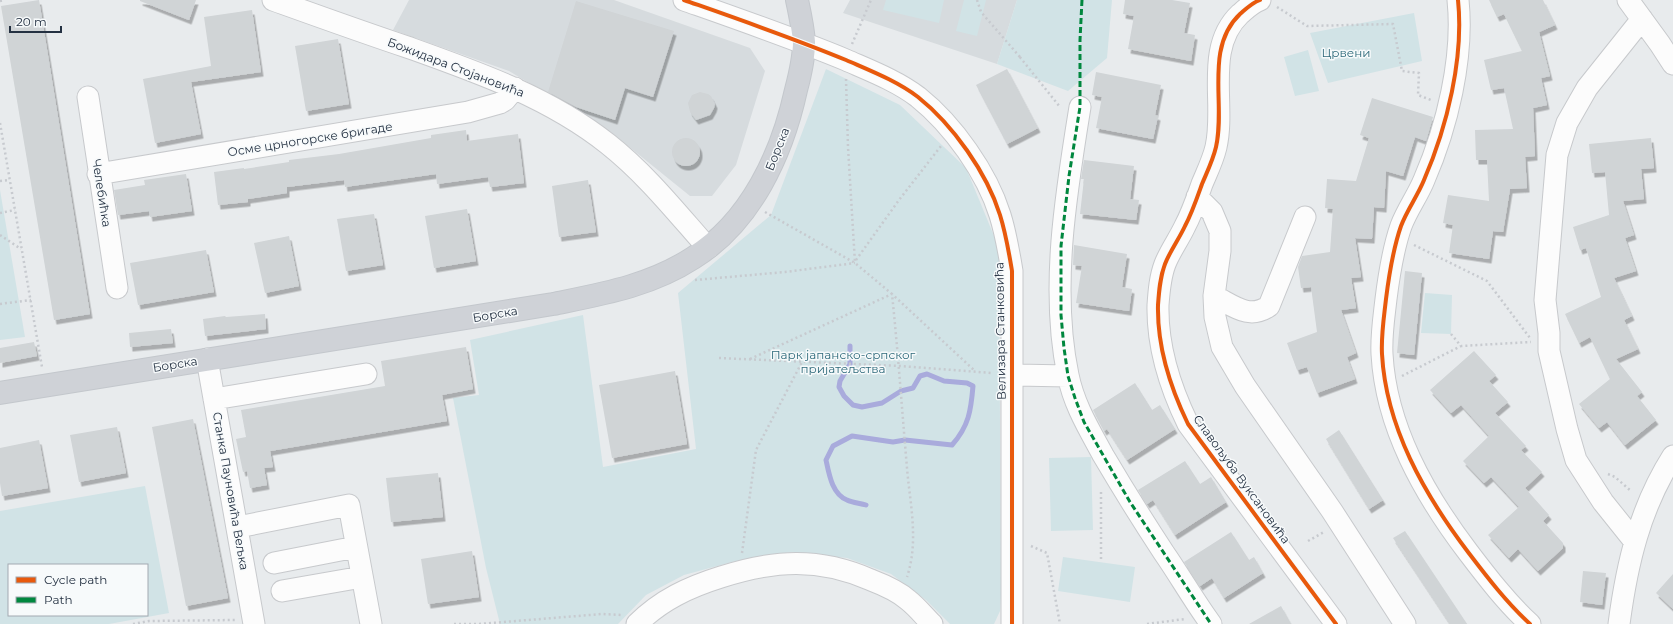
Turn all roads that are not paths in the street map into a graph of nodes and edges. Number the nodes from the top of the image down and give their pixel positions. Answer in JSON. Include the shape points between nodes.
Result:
{"nodes":[{"id":1,"x":273,"y":0,"type":"edge"},
{"id":2,"x":684,"y":0,"type":"edge"},
{"id":3,"x":797,"y":0,"type":"edge"},
{"id":4,"x":1458,"y":0,"type":"edge"},
{"id":5,"x":1628,"y":0,"type":"edge"},
{"id":6,"x":1265,"y":1,"type":"edge"},
{"id":7,"x":1642,"y":19,"type":"junction"},
{"id":8,"x":804,"y":43,"type":"junction"},
{"id":9,"x":1673,"y":64,"type":"edge"},
{"id":10,"x":515,"y":88,"type":"junction"},
{"id":11,"x":88,"y":97,"type":"dead end"},
{"id":12,"x":1080,"y":107,"type":"dead end"},
{"id":13,"x":98,"y":174,"type":"junction"},
{"id":14,"x":1197,"y":197,"type":"junction"},
{"id":15,"x":1305,"y":217,"type":"dead end"},
{"id":16,"x":708,"y":248,"type":"junction"},
{"id":17,"x":117,"y":288,"type":"dead end"},
{"id":18,"x":1214,"y":296,"type":"junction"},
{"id":19,"x":207,"y":359,"type":"junction"},
{"id":20,"x":366,"y":374,"type":"dead end"},
{"id":21,"x":1011,"y":375,"type":"junction"},
{"id":22,"x":1068,"y":376,"type":"junction"},
{"id":23,"x":0,"y":393,"type":"edge"},
{"id":24,"x":214,"y":400,"type":"junction"},
{"id":25,"x":1673,"y":456,"type":"edge"},
{"id":26,"x":238,"y":527,"type":"junction"},
{"id":27,"x":1635,"y":542,"type":"junction"},
{"id":28,"x":356,"y":547,"type":"junction"},
{"id":29,"x":274,"y":563,"type":"dead end"},
{"id":30,"x":362,"y":577,"type":"junction"},
{"id":31,"x":282,"y":591,"type":"dead end"},
{"id":32,"x":1208,"y":620,"type":"edge"},
{"id":33,"x":254,"y":622,"type":"edge"},
{"id":34,"x":371,"y":624,"type":"edge"},
{"id":35,"x":637,"y":624,"type":"edge"},
{"id":36,"x":932,"y":624,"type":"edge"},
{"id":37,"x":1012,"y":624,"type":"edge"},
{"id":38,"x":1336,"y":624,"type":"edge"},
{"id":39,"x":1405,"y":624,"type":"edge"},
{"id":40,"x":1530,"y":624,"type":"edge"},
{"id":41,"x":1619,"y":624,"type":"edge"}],
"edges":[{"from":1,"to":10,"type":"street","name":"Божидара Стојановића"},
{"from":2,"to":8,"type":"street","name":"Велизара Станковића"},
{"from":3,"to":8,"type":"main road","name":"Борска"},
{"from":4,"to":40,"type":"street","via":[[1458,51],[1448,109],[1431,163],[1398,236],[1388,287],[1382,353],[1388,398],[1417,473],[1456,537],[1489,579]]},
{"from":5,"to":7,"type":"street"},
{"from":6,"to":14,"type":"street","name":"Славољуба Вуксановића","via":[[1252,3],[1233,21],[1224,38],[1220,56],[1219,130],[1216,148]]},
{"from":7,"to":9,"type":"street"},
{"from":7,"to":27,"type":"street","via":[[1598,73],[1576,105],[1556,155],[1541,342],[1549,351],[1576,460],[1603,502]]},
{"from":8,"to":16,"type":"main road","name":"Борска","via":[[795,94],[783,138],[764,182],[734,224]]},
{"from":8,"to":21,"type":"street","name":"Велизара Станковића","via":[[873,71],[917,96],[934,110],[962,144],[984,178],[1000,215],[1012,272]]},
{"from":10,"to":13,"type":"street","name":"Осме црногорске бригаде","via":[[500,103],[468,112]]},
{"from":10,"to":16,"type":"street","name":"Божидара Стојановића","via":[[557,111],[606,143],[628,161],[652,184]]},
{"from":11,"to":13,"type":"street","name":"Челебићка"},
{"from":12,"to":22,"type":"street","via":[[1069,176],[1062,246],[1061,315]]},
{"from":13,"to":17,"type":"street","name":"Челебићка"},
{"from":14,"to":18,"type":"street","via":[[1212,212],[1220,231]]},
{"from":14,"to":38,"type":"street","name":"Славољуба Вуксановића","via":[[1165,263],[1160,282],[1158,333],[1177,402],[1188,424]]},
{"from":15,"to":18,"type":"street","via":[[1269,306],[1260,312],[1248,312]]},
{"from":16,"to":19,"type":"main road","name":"Борска","via":[[681,266],[624,290],[483,317]]},
{"from":18,"to":39,"type":"street","via":[[1217,334],[1229,361],[1332,511]]},
{"from":19,"to":23,"type":"main road","name":"Борска"},
{"from":19,"to":24,"type":"street","name":"Станка Пауновића Вељка"},
{"from":20,"to":24,"type":"street"},
{"from":21,"to":22,"type":"street"},
{"from":21,"to":37,"type":"street","name":"Велизара Станковића"},
{"from":22,"to":32,"type":"street","via":[[1084,422],[1130,502]]},
{"from":24,"to":26,"type":"street","name":"Станка Пауновића Вељка"},
{"from":25,"to":27,"type":"street","via":[[1653,490]]},
{"from":26,"to":28,"type":"street","via":[[349,505]]},
{"from":26,"to":33,"type":"street","name":"Станка Пауновића Вељка"},
{"from":27,"to":41,"type":"street","via":[[1627,567]]},
{"from":28,"to":29,"type":"street"},
{"from":28,"to":30,"type":"street"},
{"from":30,"to":31,"type":"street"},
{"from":30,"to":34,"type":"street"},
{"from":35,"to":36,"type":"street","via":[[656,607],[692,587],[740,571],[782,563],[824,565],[860,575],[900,594]]}]}
